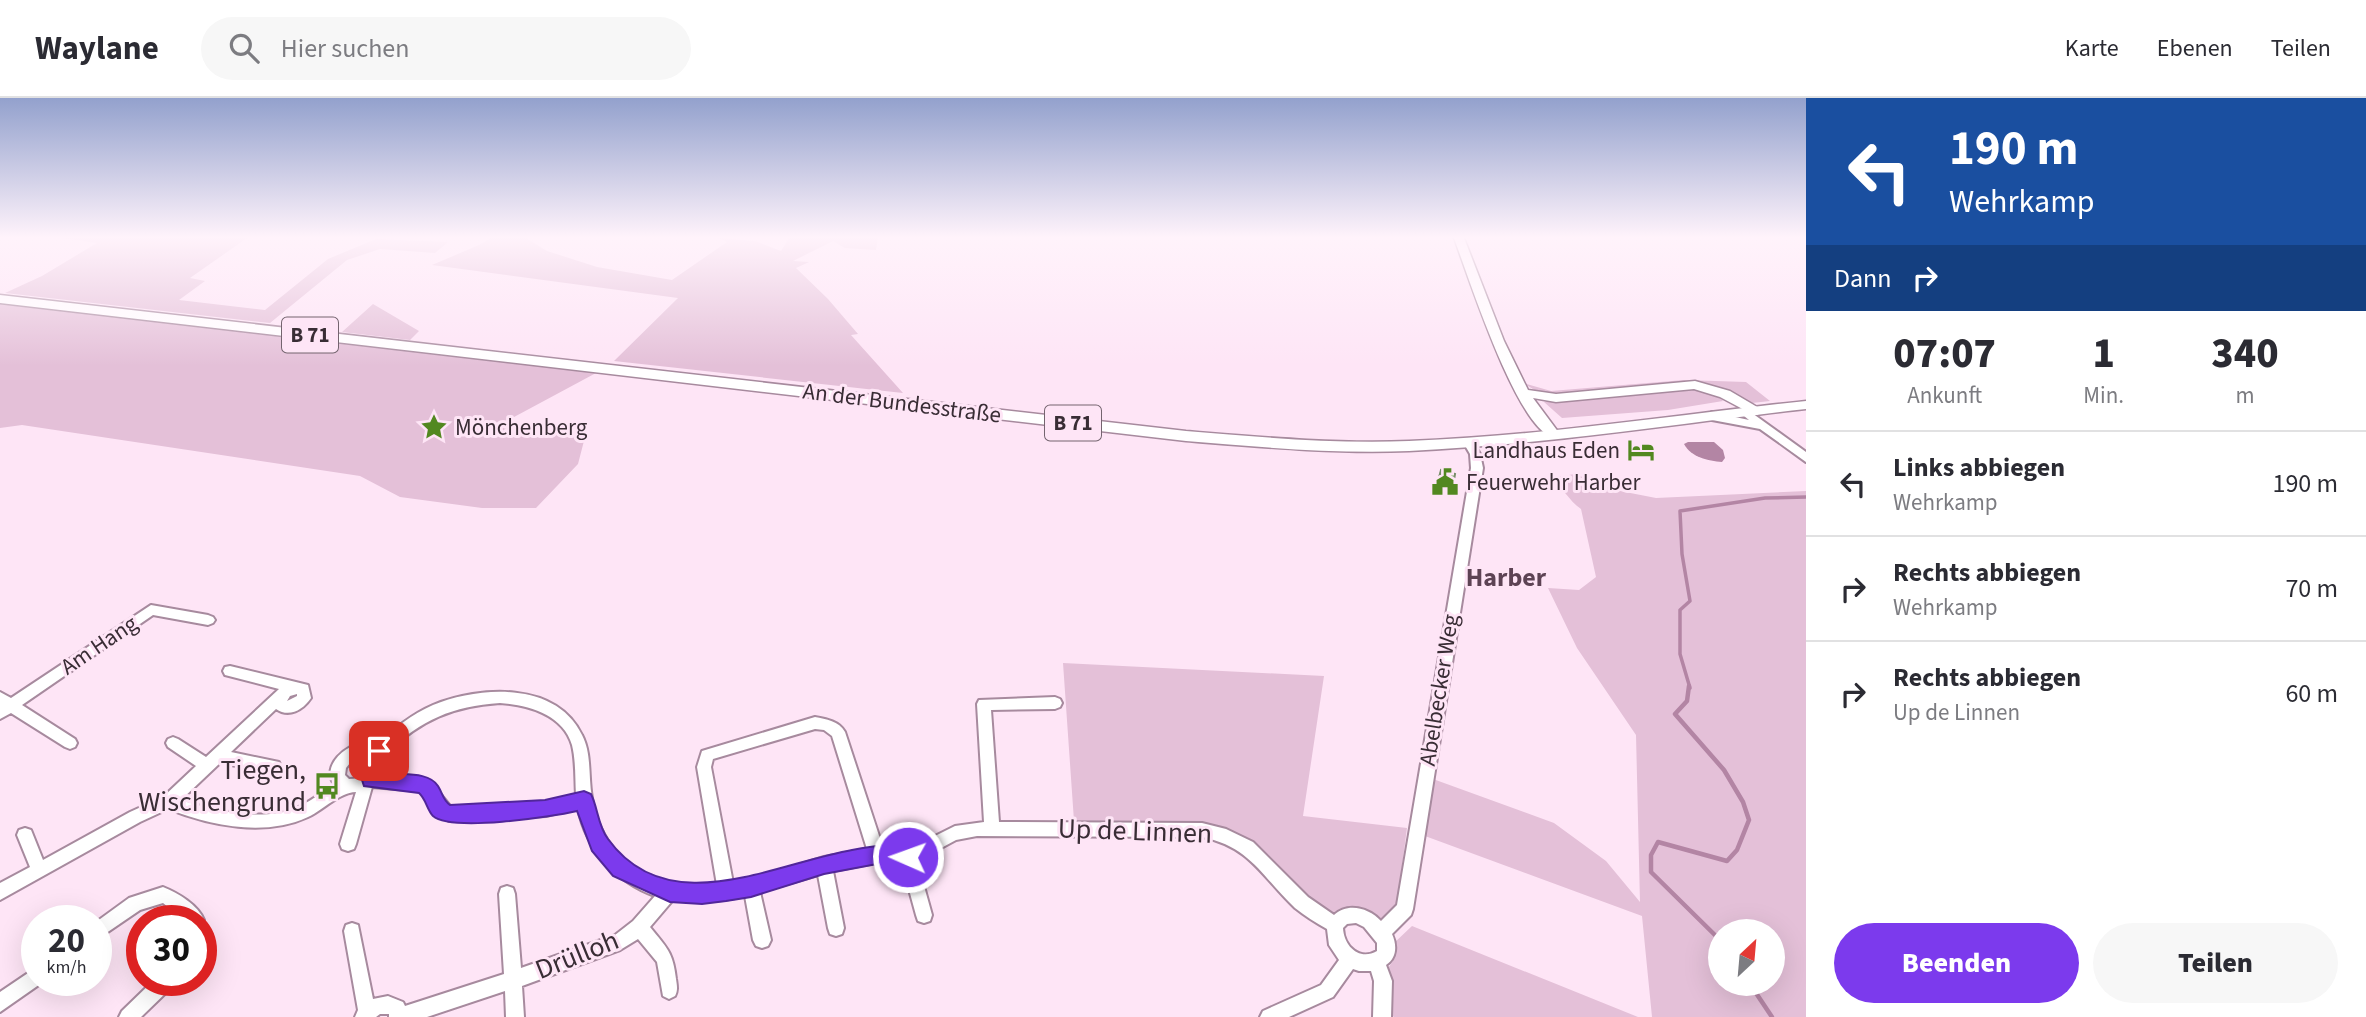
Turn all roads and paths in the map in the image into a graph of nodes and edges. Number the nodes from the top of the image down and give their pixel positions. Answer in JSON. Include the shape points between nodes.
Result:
{"nodes":[{"id":1,"x":1476,"y":281,"type":"edge"},
{"id":2,"x":0,"y":299,"type":"edge"},
{"id":3,"x":1523,"y":393,"type":"junction"},
{"id":4,"x":1806,"y":405,"type":"edge"},
{"id":5,"x":1751,"y":412,"type":"junction"},
{"id":6,"x":1712,"y":416,"type":"junction"},
{"id":7,"x":1552,"y":433,"type":"junction"},
{"id":8,"x":1780,"y":437,"type":"junction"},
{"id":9,"x":1468,"y":442,"type":"junction"},
{"id":10,"x":1806,"y":458,"type":"edge"},
{"id":11,"x":208,"y":620,"type":"dead end"},
{"id":12,"x":230,"y":671,"type":"dead end"},
{"id":13,"x":1055,"y":703,"type":"dead end"},
{"id":14,"x":4,"y":705,"type":"edge"},
{"id":15,"x":70,"y":743,"type":"dead end"},
{"id":16,"x":173,"y":743,"type":"dead end"},
{"id":17,"x":379,"y":751,"type":"junction"},
{"id":18,"x":212,"y":760,"type":"junction"},
{"id":19,"x":274,"y":767,"type":"dead end"},
{"id":20,"x":367,"y":782,"type":"junction"},
{"id":21,"x":345,"y":785,"type":"junction"},
{"id":22,"x":584,"y":800,"type":"junction"},
{"id":23,"x":168,"y":802,"type":"junction"},
{"id":24,"x":992,"y":828,"type":"junction"},
{"id":25,"x":25,"y":835,"type":"dead end"},
{"id":26,"x":348,"y":844,"type":"dead end"},
{"id":27,"x":877,"y":855,"type":"junction"},
{"id":28,"x":908,"y":857,"type":"junction"},
{"id":29,"x":824,"y":864,"type":"junction"},
{"id":30,"x":39,"y":870,"type":"junction"},
{"id":31,"x":751,"y":887,"type":"junction"},
{"id":32,"x":726,"y":891,"type":"junction"},
{"id":33,"x":0,"y":892,"type":"edge"},
{"id":34,"x":670,"y":892,"type":"junction"},
{"id":35,"x":507,"y":894,"type":"dead end"},
{"id":36,"x":134,"y":905,"type":"edge"},
{"id":37,"x":179,"y":905,"type":"edge"},
{"id":38,"x":924,"y":915,"type":"dead end"},
{"id":39,"x":1335,"y":925,"type":"junction"},
{"id":40,"x":639,"y":927,"type":"junction"},
{"id":41,"x":836,"y":928,"type":"dead end"},
{"id":42,"x":352,"y":931,"type":"dead end"},
{"id":43,"x":1382,"y":932,"type":"junction"},
{"id":44,"x":762,"y":940,"type":"dead end"},
{"id":45,"x":1350,"y":959,"type":"junction"},
{"id":46,"x":1377,"y":963,"type":"junction"},
{"id":47,"x":513,"y":980,"type":"junction"},
{"id":48,"x":21,"y":988,"type":"edge"},
{"id":49,"x":669,"y":990,"type":"dead end"},
{"id":50,"x":150,"y":996,"type":"edge"},
{"id":51,"x":0,"y":1003,"type":"edge"},
{"id":52,"x":366,"y":1015,"type":"edge"},
{"id":53,"x":128,"y":1017,"type":"edge"},
{"id":54,"x":399,"y":1017,"type":"edge"},
{"id":55,"x":515,"y":1017,"type":"edge"},
{"id":56,"x":1269,"y":1017,"type":"edge"},
{"id":57,"x":1382,"y":1017,"type":"edge"}],
"edges":[{"from":1,"to":3,"type":"main road"},
{"from":2,"to":9,"type":"main road","name":"An der Bundesstraße","number":"B 71","via":[[1209,439],[1345,447]]},
{"from":3,"to":5,"type":"main road","via":[[1556,398],[1695,385],[1725,394]]},
{"from":3,"to":7,"type":"main road"},
{"from":4,"to":5,"type":"main road","name":"An der Bundesstraße","number":"B 71"},
{"from":5,"to":6,"type":"main road","name":"An der Bundesstraße","number":"B 71"},
{"from":5,"to":8,"type":"street"},
{"from":6,"to":7,"type":"main road","name":"An der Bundesstraße","number":"B 71"},
{"from":6,"to":8,"type":"street","via":[[1752,424]]},
{"from":7,"to":9,"type":"main road","name":"An der Bundesstraße","number":"B 71"},
{"from":8,"to":10,"type":"street"},
{"from":9,"to":43,"type":"street","name":"Abelbecker Weg","via":[[1477,468],[1405,909]]},
{"from":11,"to":14,"type":"street","name":"Am Hang","via":[[151,610]]},
{"from":12,"to":18,"type":"street","via":[[303,689],[285,692]]},
{"from":13,"to":24,"type":"street","via":[[984,704]]},
{"from":14,"to":15,"type":"street"},
{"from":16,"to":18,"type":"street"},
{"from":17,"to":20,"type":"street","via":[[383,767]]},
{"from":17,"to":21,"type":"street","via":[[364,749],[346,758],[337,771]]},
{"from":17,"to":22,"type":"street","via":[[441,708],[488,697],[529,701],[552,712],[572,730],[580,750]]},
{"from":18,"to":19,"type":"street"},
{"from":18,"to":23,"type":"street"},
{"from":20,"to":21,"type":"street"},
{"from":20,"to":22,"type":"street","via":[[424,785],[439,809],[449,814],[545,809]]},
{"from":20,"to":26,"type":"street"},
{"from":21,"to":23,"type":"street","via":[[306,810],[272,820],[212,815]]},
{"from":22,"to":34,"type":"street","via":[[599,844],[620,869]]},
{"from":23,"to":30,"type":"street"},
{"from":24,"to":28,"type":"street","name":"Up de Linnen","via":[[954,833]]},
{"from":24,"to":39,"type":"street","name":"Up de Linnen","via":[[1223,832],[1248,846],[1303,904]]},
{"from":25,"to":30,"type":"street"},
{"from":27,"to":28,"type":"street"},
{"from":27,"to":29,"type":"street"},
{"from":27,"to":32,"type":"street","via":[[838,732],[815,723],[707,755],[704,767]]},
{"from":28,"to":38,"type":"street"},
{"from":29,"to":31,"type":"street"},
{"from":29,"to":41,"type":"street"},
{"from":30,"to":33,"type":"street"},
{"from":31,"to":32,"type":"street"},
{"from":31,"to":44,"type":"street"},
{"from":32,"to":34,"type":"street"},
{"from":34,"to":40,"type":"street","name":"Drülloh"},
{"from":35,"to":47,"type":"street","name":"Drülloh"},
{"from":36,"to":37,"type":"street","via":[[163,895]]},
{"from":39,"to":43,"type":"street","via":[[1343,917],[1356,915]]},
{"from":39,"to":45,"type":"street","via":[[1336,943]]},
{"from":40,"to":47,"type":"street","name":"Drülloh","via":[[620,942]]},
{"from":40,"to":49,"type":"street","name":"Drülloh","via":[[665,959]]},
{"from":42,"to":52,"type":"street","name":"Drülloh"},
{"from":43,"to":46,"type":"street","via":[[1386,956]]},
{"from":45,"to":46,"type":"street"},
{"from":45,"to":56,"type":"street","via":[[1328,991]]},
{"from":46,"to":57,"type":"street","via":[[1383,981]]},
{"from":47,"to":54,"type":"street","name":"Drülloh"},
{"from":47,"to":55,"type":"street","name":"Drülloh"},
{"from":48,"to":51,"type":"street"},
{"from":50,"to":53,"type":"street"},
{"from":52,"to":54,"type":"street","name":"Drülloh","via":[[389,1003],[397,1008]]}]}
